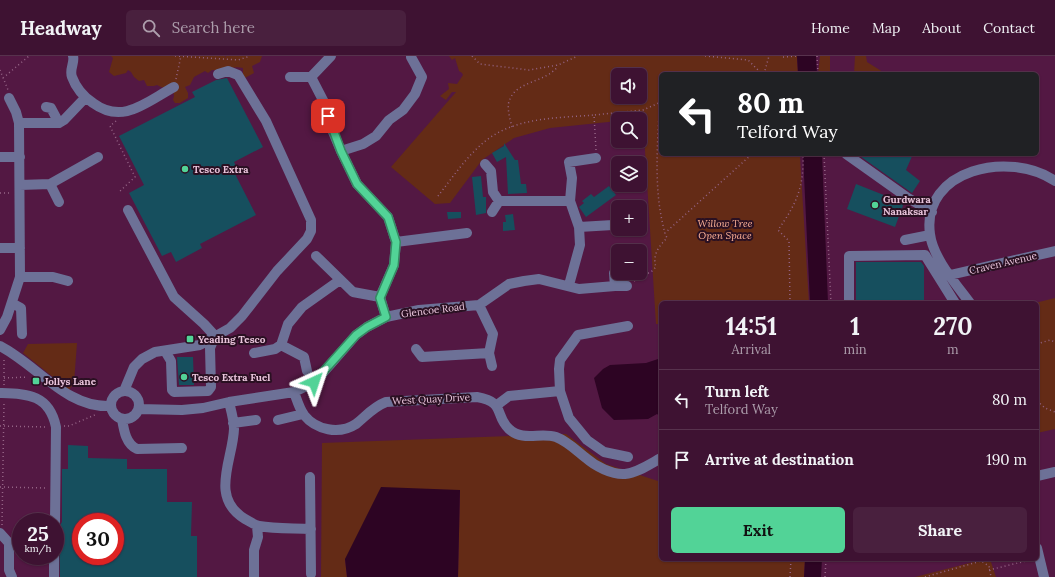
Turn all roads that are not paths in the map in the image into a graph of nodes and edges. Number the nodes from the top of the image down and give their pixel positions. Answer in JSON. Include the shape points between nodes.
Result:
{"nodes":[{"id":1,"x":73,"y":56,"type":"edge"},
{"id":2,"x":331,"y":56,"type":"edge"},
{"id":3,"x":411,"y":57,"type":"edge"},
{"id":4,"x":218,"y":74,"type":"dead end"},
{"id":5,"x":290,"y":77,"type":"dead end"},
{"id":6,"x":311,"y":77,"type":"junction"},
{"id":7,"x":174,"y":87,"type":"road end"},
{"id":8,"x":9,"y":98,"type":"road end"},
{"id":9,"x":85,"y":98,"type":"junction"},
{"id":10,"x":46,"y":108,"type":"dead end"},
{"id":11,"x":19,"y":123,"type":"junction"},
{"id":12,"x":59,"y":123,"type":"junction"},
{"id":13,"x":341,"y":151,"type":"junction"},
{"id":14,"x":0,"y":156,"type":"edge"},
{"id":15,"x":849,"y":156,"type":"edge"},
{"id":16,"x":20,"y":157,"type":"junction"},
{"id":17,"x":98,"y":157,"type":"dead end"},
{"id":18,"x":596,"y":158,"type":"road end"},
{"id":19,"x":485,"y":164,"type":"dead end"},
{"id":20,"x":1055,"y":181,"type":"edge"},
{"id":21,"x":50,"y":184,"type":"junction"},
{"id":22,"x":20,"y":185,"type":"junction"},
{"id":23,"x":499,"y":201,"type":"junction"},
{"id":24,"x":570,"y":201,"type":"junction"},
{"id":25,"x":60,"y":202,"type":"dead end"},
{"id":26,"x":128,"y":210,"type":"dead end"},
{"id":27,"x":492,"y":212,"type":"dead end"},
{"id":28,"x":932,"y":212,"type":"junction"},
{"id":29,"x":579,"y":227,"type":"junction"},
{"id":30,"x":611,"y":229,"type":"edge"},
{"id":31,"x":467,"y":233,"type":"dead end"},
{"id":32,"x":930,"y":235,"type":"junction"},
{"id":33,"x":905,"y":240,"type":"dead end"},
{"id":34,"x":396,"y":242,"type":"junction"},
{"id":35,"x":0,"y":248,"type":"edge"},
{"id":36,"x":20,"y":248,"type":"junction"},
{"id":37,"x":1055,"y":251,"type":"edge"},
{"id":38,"x":316,"y":256,"type":"dead end"},
{"id":39,"x":950,"y":275,"type":"junction"},
{"id":40,"x":20,"y":277,"type":"junction"},
{"id":41,"x":340,"y":280,"type":"junction"},
{"id":42,"x":615,"y":280,"type":"edge"},
{"id":43,"x":68,"y":281,"type":"dead end"},
{"id":44,"x":569,"y":285,"type":"junction"},
{"id":45,"x":615,"y":286,"type":"junction"},
{"id":46,"x":627,"y":286,"type":"road end"},
{"id":47,"x":380,"y":298,"type":"junction"},
{"id":48,"x":849,"y":301,"type":"edge"},
{"id":49,"x":954,"y":301,"type":"edge"},
{"id":50,"x":969,"y":301,"type":"edge"},
{"id":51,"x":12,"y":303,"type":"junction"},
{"id":52,"x":479,"y":305,"type":"junction"},
{"id":53,"x":386,"y":317,"type":"junction"},
{"id":54,"x":628,"y":326,"type":"dead end"},
{"id":55,"x":0,"y":330,"type":"edge"},
{"id":56,"x":22,"y":334,"type":"dead end"},
{"id":57,"x":215,"y":336,"type":"junction"},
{"id":58,"x":281,"y":345,"type":"junction"},
{"id":59,"x":0,"y":346,"type":"edge"},
{"id":60,"x":164,"y":351,"type":"junction"},
{"id":61,"x":254,"y":353,"type":"dead end"},
{"id":62,"x":489,"y":353,"type":"junction"},
{"id":63,"x":419,"y":357,"type":"dead end"},
{"id":64,"x":492,"y":366,"type":"dead end"},
{"id":65,"x":307,"y":371,"type":"dead end"},
{"id":66,"x":124,"y":391,"type":"junction"},
{"id":67,"x":560,"y":391,"type":"junction"},
{"id":68,"x":294,"y":392,"type":"junction"},
{"id":69,"x":2,"y":393,"type":"edge"},
{"id":70,"x":229,"y":402,"type":"junction"},
{"id":71,"x":497,"y":405,"type":"junction"},
{"id":72,"x":110,"y":406,"type":"junction"},
{"id":73,"x":139,"y":408,"type":"junction"},
{"id":74,"x":303,"y":414,"type":"junction"},
{"id":75,"x":122,"y":419,"type":"junction"},
{"id":76,"x":256,"y":420,"type":"dead end"},
{"id":77,"x":278,"y":420,"type":"dead end"},
{"id":78,"x":233,"y":422,"type":"junction"},
{"id":79,"x":182,"y":448,"type":"dead end"},
{"id":80,"x":628,"y":457,"type":"dead end"},
{"id":81,"x":659,"y":459,"type":"edge"},
{"id":82,"x":1055,"y":472,"type":"edge"},
{"id":83,"x":1039,"y":476,"type":"edge"},
{"id":84,"x":310,"y":477,"type":"dead end"},
{"id":85,"x":55,"y":513,"type":"edge"},
{"id":86,"x":257,"y":526,"type":"junction"},
{"id":87,"x":311,"y":529,"type":"junction"},
{"id":88,"x":1,"y":533,"type":"edge"},
{"id":89,"x":1039,"y":556,"type":"edge"},
{"id":90,"x":54,"y":565,"type":"edge"},
{"id":91,"x":311,"y":574,"type":"dead end"},
{"id":92,"x":12,"y":577,"type":"edge"},
{"id":93,"x":54,"y":577,"type":"edge"},
{"id":94,"x":254,"y":577,"type":"edge"},
{"id":95,"x":1044,"y":577,"type":"edge"}],
"edges":[{"from":1,"to":9,"type":"street","via":[[72,77]]},
{"from":2,"to":6,"type":"street"},
{"from":3,"to":13,"type":"street","via":[[427,77],[415,94],[403,110],[376,136],[363,144]]},
{"from":4,"to":57,"type":"street","via":[[228,71],[238,75],[266,120],[311,220],[311,231],[307,240],[277,271],[242,316],[230,328]]},
{"from":5,"to":6,"type":"street"},
{"from":6,"to":13,"type":"street","via":[[325,104]]},
{"from":7,"to":9,"type":"street","via":[[129,112],[116,114],[101,109]]},
{"from":8,"to":11,"type":"street"},
{"from":9,"to":12,"type":"street"},
{"from":10,"to":12,"type":"street","via":[[51,108]]},
{"from":11,"to":12,"type":"street"},
{"from":11,"to":16,"type":"street"},
{"from":13,"to":34,"type":"street","via":[[357,184],[388,217]]},
{"from":14,"to":16,"type":"street"},
{"from":15,"to":28,"type":"street"},
{"from":16,"to":22,"type":"street"},
{"from":17,"to":21,"type":"street"},
{"from":18,"to":24,"type":"street","via":[[565,161],[572,178]]},
{"from":19,"to":23,"type":"street","via":[[491,171],[493,192]]},
{"from":20,"to":28,"type":"street","via":[[1025,168],[1006,165],[983,168],[950,184],[940,194]]},
{"from":21,"to":22,"type":"street"},
{"from":21,"to":25,"type":"street"},
{"from":22,"to":36,"type":"street"},
{"from":23,"to":24,"type":"street"},
{"from":23,"to":27,"type":"street"},
{"from":24,"to":29,"type":"street"},
{"from":26,"to":57,"type":"street","via":[[174,297]]},
{"from":28,"to":32,"type":"street"},
{"from":29,"to":30,"type":"street"},
{"from":29,"to":44,"type":"street","via":[[580,245]]},
{"from":31,"to":34,"type":"street"},
{"from":32,"to":33,"type":"street"},
{"from":32,"to":39,"type":"street","via":[[934,248]]},
{"from":34,"to":47,"type":"street","via":[[394,265]]},
{"from":35,"to":36,"type":"street"},
{"from":36,"to":40,"type":"street"},
{"from":37,"to":39,"type":"street","name":"Craven Avenue"},
{"from":38,"to":41,"type":"street"},
{"from":39,"to":50,"type":"street"},
{"from":40,"to":43,"type":"street","via":[[53,276]]},
{"from":40,"to":51,"type":"street"},
{"from":41,"to":47,"type":"street","via":[[353,292]]},
{"from":41,"to":58,"type":"street","via":[[302,307],[288,324]]},
{"from":42,"to":45,"type":"street"},
{"from":44,"to":45,"type":"street","name":"Glencoe Road","via":[[580,288]]},
{"from":44,"to":52,"type":"street","name":"Glencoe Road","via":[[539,279],[509,284]]},
{"from":45,"to":46,"type":"street","name":"Glencoe Road"},
{"from":47,"to":53,"type":"street"},
{"from":48,"to":49,"type":"street","via":[[849,256],[925,255]]},
{"from":51,"to":55,"type":"street"},
{"from":51,"to":56,"type":"street","via":[[21,308]]},
{"from":52,"to":53,"type":"street","name":"Glencoe Road","via":[[419,310]]},
{"from":52,"to":62,"type":"street","via":[[493,334]]},
{"from":53,"to":68,"type":"street","name":"Glencoe Road","via":[[356,335],[314,382]]},
{"from":54,"to":67,"type":"street","via":[[578,335],[560,360]]},
{"from":57,"to":60,"type":"street","via":[[200,345]]},
{"from":57,"to":60,"type":"street","via":[[210,348],[211,387],[208,391],[174,392],[171,361]]},
{"from":58,"to":61,"type":"street","via":[[276,349]]},
{"from":58,"to":65,"type":"street","via":[[304,357]]},
{"from":59,"to":72,"type":"street","via":[[17,356],[62,392],[98,407]]},
{"from":60,"to":66,"type":"street","via":[[155,352],[134,367]]},
{"from":62,"to":63,"type":"street"},
{"from":62,"to":64,"type":"street"},
{"from":66,"to":72,"type":"street","via":[[113,397]]},
{"from":66,"to":73,"type":"street","via":[[137,396]]},
{"from":67,"to":71,"type":"street","via":[[509,396]]},
{"from":67,"to":80,"type":"street","via":[[569,418],[587,440],[604,452]]},
{"from":68,"to":70,"type":"street","name":"Glencoe Road"},
{"from":68,"to":74,"type":"street"},
{"from":69,"to":85,"type":"street","via":[[28,394],[38,399],[52,414],[56,426]]},
{"from":70,"to":73,"type":"street","name":"Glencoe Road","via":[[182,410]]},
{"from":70,"to":78,"type":"street"},
{"from":71,"to":74,"type":"street","name":"West Quay Drive","via":[[477,397],[386,402],[377,405],[344,430],[328,430],[312,423]]},
{"from":71,"to":81,"type":"street","via":[[508,429],[521,436],[555,437],[607,470],[624,474]]},
{"from":72,"to":75,"type":"street","via":[[113,414]]},
{"from":73,"to":75,"type":"street","via":[[134,417]]},
{"from":74,"to":77,"type":"street"},
{"from":75,"to":79,"type":"street","via":[[125,434],[132,446],[137,449]]},
{"from":76,"to":78,"type":"street"},
{"from":78,"to":86,"type":"street","via":[[232,447],[224,482],[226,495],[238,515]]},
{"from":82,"to":83,"type":"street"},
{"from":84,"to":87,"type":"street"},
{"from":86,"to":87,"type":"street"},
{"from":86,"to":94,"type":"street"},
{"from":87,"to":91,"type":"street"},
{"from":88,"to":92,"type":"street","via":[[9,543],[9,570]]},
{"from":89,"to":95,"type":"street"},
{"from":90,"to":93,"type":"street"}]}
